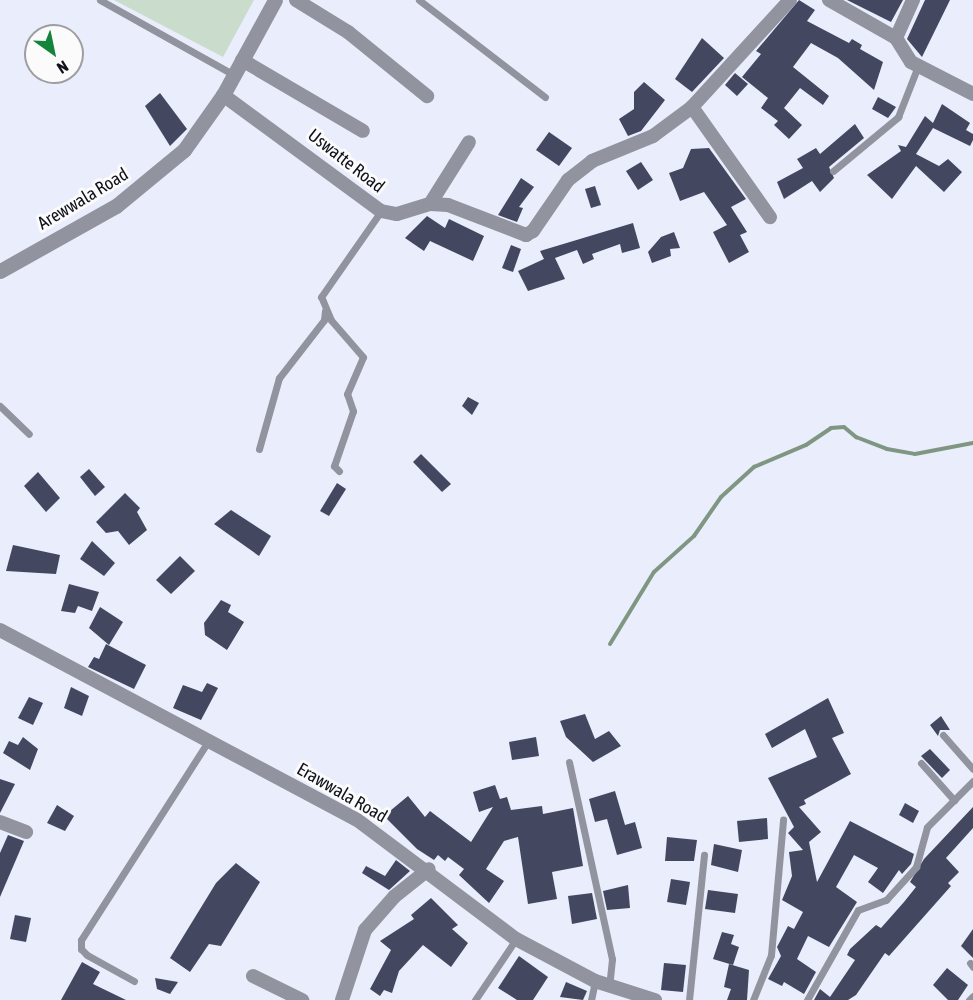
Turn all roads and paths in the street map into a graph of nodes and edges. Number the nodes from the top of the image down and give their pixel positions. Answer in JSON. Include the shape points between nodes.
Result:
{"nodes":[{"id":1,"x":100,"y":0,"type":"edge"},
{"id":2,"x":275,"y":0,"type":"edge"},
{"id":3,"x":296,"y":0,"type":"edge"},
{"id":4,"x":419,"y":0,"type":"edge"},
{"id":5,"x":790,"y":0,"type":"edge"},
{"id":6,"x":829,"y":0,"type":"edge"},
{"id":7,"x":913,"y":0,"type":"edge"},
{"id":8,"x":896,"y":38,"type":"junction"},
{"id":9,"x":242,"y":60,"type":"junction"},
{"id":10,"x":918,"y":66,"type":"junction"},
{"id":11,"x":234,"y":75,"type":"junction"},
{"id":12,"x":973,"y":94,"type":"edge"},
{"id":13,"x":224,"y":95,"type":"junction"},
{"id":14,"x":427,"y":96,"type":"dead end"},
{"id":15,"x":545,"y":97,"type":"dead end"},
{"id":16,"x":692,"y":107,"type":"junction"},
{"id":17,"x":363,"y":132,"type":"dead end"},
{"id":18,"x":469,"y":142,"type":"dead end"},
{"id":19,"x":833,"y":171,"type":"dead end"},
{"id":20,"x":430,"y":204,"type":"junction"},
{"id":21,"x":381,"y":211,"type":"junction"},
{"id":22,"x":770,"y":218,"type":"dead end"},
{"id":23,"x":0,"y":271,"type":"edge"},
{"id":24,"x":325,"y":311,"type":"junction"},
{"id":25,"x":0,"y":406,"type":"edge"},
{"id":26,"x":29,"y":434,"type":"dead end"},
{"id":27,"x":259,"y":449,"type":"dead end"},
{"id":28,"x":339,"y":471,"type":"dead end"},
{"id":29,"x":0,"y":630,"type":"edge"},
{"id":30,"x":943,"y":735,"type":"dead end"},
{"id":31,"x":209,"y":740,"type":"junction"},
{"id":32,"x":569,"y":762,"type":"dead end"},
{"id":33,"x":921,"y":763,"type":"dead end"},
{"id":34,"x":973,"y":769,"type":"edge"},
{"id":35,"x":973,"y":781,"type":"edge"},
{"id":36,"x":954,"y":801,"type":"junction"},
{"id":37,"x":783,"y":820,"type":"dead end"},
{"id":38,"x":0,"y":822,"type":"edge"},
{"id":39,"x":26,"y":832,"type":"dead end"},
{"id":40,"x":704,"y":855,"type":"dead end"},
{"id":41,"x":429,"y":869,"type":"junction"},
{"id":42,"x":516,"y":939,"type":"junction"},
{"id":43,"x":253,"y":976,"type":"dead end"},
{"id":44,"x":134,"y":981,"type":"dead end"},
{"id":45,"x":595,"y":981,"type":"junction"},
{"id":46,"x":609,"y":986,"type":"junction"},
{"id":47,"x":973,"y":996,"type":"edge"},
{"id":48,"x":302,"y":1000,"type":"edge"},
{"id":49,"x":342,"y":1000,"type":"edge"},
{"id":50,"x":475,"y":1000,"type":"edge"},
{"id":51,"x":591,"y":1000,"type":"edge"},
{"id":52,"x":655,"y":1000,"type":"edge"},
{"id":53,"x":689,"y":1000,"type":"edge"},
{"id":54,"x":753,"y":1000,"type":"edge"},
{"id":55,"x":807,"y":1000,"type":"edge"},
{"id":56,"x":969,"y":1000,"type":"edge"}],
"edges":[{"from":1,"to":11,"type":"lane"},
{"from":2,"to":9,"type":"street","name":"Arewwala Road"},
{"from":3,"to":14,"type":"street","via":[[348,32]]},
{"from":4,"to":15,"type":"lane"},
{"from":5,"to":16,"type":"street","name":"Uswatte Road"},
{"from":6,"to":8,"type":"street"},
{"from":7,"to":8,"type":"street"},
{"from":8,"to":10,"type":"street","via":[[898,47]]},
{"from":9,"to":11,"type":"street","name":"Arewwala Road"},
{"from":9,"to":17,"type":"street"},
{"from":10,"to":12,"type":"street"},
{"from":10,"to":19,"type":"lane","via":[[898,117]]},
{"from":11,"to":13,"type":"street","name":"Arewwala Road"},
{"from":13,"to":21,"type":"street","name":"Uswatte Road"},
{"from":13,"to":23,"type":"street","name":"Arewwala Road","via":[[184,150],[155,176],[116,206]]},
{"from":16,"to":20,"type":"street","name":"Uswatte Road","via":[[653,136],[592,161],[568,180],[533,231],[526,235],[448,205]]},
{"from":16,"to":22,"type":"street"},
{"from":18,"to":20,"type":"street"},
{"from":20,"to":21,"type":"street","name":"Uswatte Road","via":[[397,214]]},
{"from":21,"to":24,"type":"lane","via":[[321,297]]},
{"from":24,"to":27,"type":"lane","via":[[324,320],[279,378]]},
{"from":24,"to":28,"type":"lane","via":[[363,357],[347,394],[353,411],[334,466]]},
{"from":25,"to":26,"type":"lane"},
{"from":29,"to":31,"type":"street","name":"Erawwala Road"},
{"from":30,"to":34,"type":"lane"},
{"from":31,"to":41,"type":"street","name":"Erawwala Road","via":[[356,819]]},
{"from":31,"to":44,"type":"lane","via":[[81,940],[81,949],[87,955]]},
{"from":32,"to":46,"type":"lane","via":[[612,959]]},
{"from":33,"to":36,"type":"lane"},
{"from":35,"to":36,"type":"lane"},
{"from":36,"to":55,"type":"lane","via":[[927,827],[916,867],[886,900],[858,910]]},
{"from":37,"to":54,"type":"lane","via":[[771,955]]},
{"from":38,"to":39,"type":"street"},
{"from":40,"to":53,"type":"lane"},
{"from":41,"to":42,"type":"street","name":"Erawwala Road"},
{"from":41,"to":49,"type":"street","via":[[395,896],[365,930]]},
{"from":42,"to":45,"type":"street","name":"Erawwala Road"},
{"from":42,"to":50,"type":"lane"},
{"from":43,"to":48,"type":"street"},
{"from":45,"to":46,"type":"street","name":"Erawwala Road"},
{"from":45,"to":51,"type":"lane"},
{"from":46,"to":52,"type":"street","name":"Erawwala Road"},
{"from":47,"to":56,"type":"lane"}]}
